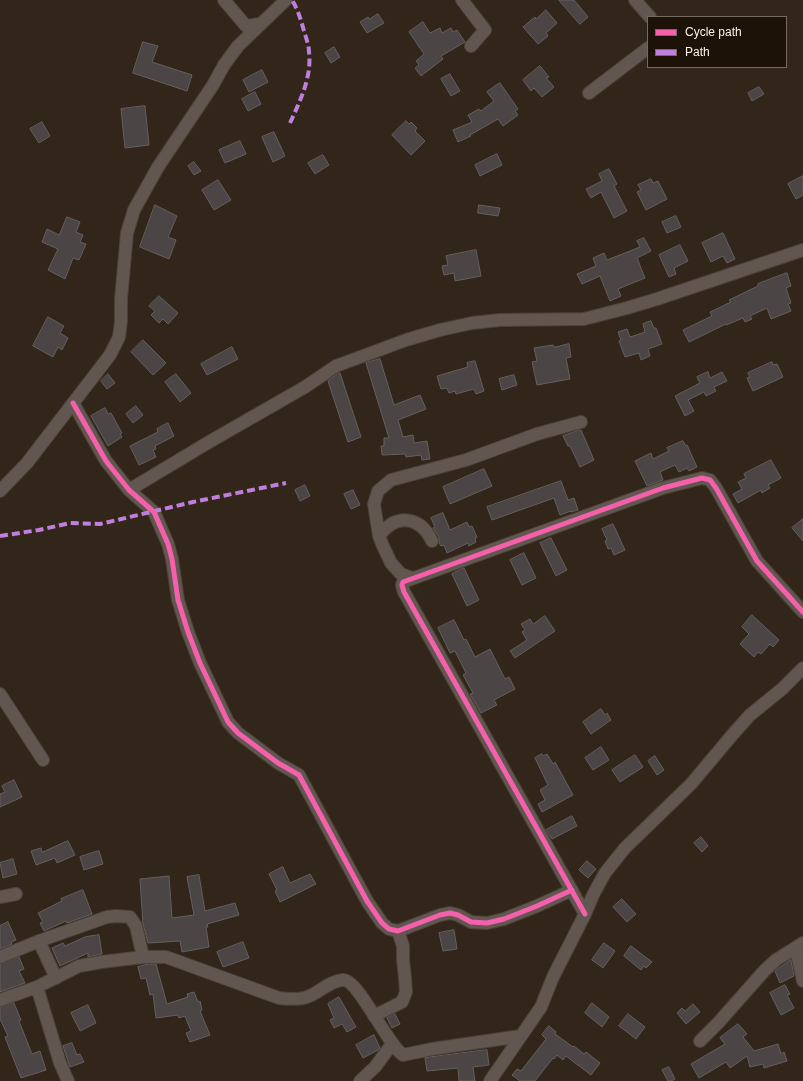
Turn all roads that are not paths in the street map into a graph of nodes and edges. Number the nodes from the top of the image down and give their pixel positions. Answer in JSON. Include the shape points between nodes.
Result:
{"nodes":[{"id":1,"x":224,"y":0,"type":"edge"},
{"id":2,"x":286,"y":0,"type":"edge"},
{"id":3,"x":462,"y":0,"type":"edge"},
{"id":4,"x":635,"y":0,"type":"edge"},
{"id":5,"x":649,"y":16,"type":"edge"},
{"id":6,"x":260,"y":24,"type":"junction"},
{"id":7,"x":471,"y":46,"type":"dead end"},
{"id":8,"x":647,"y":49,"type":"edge"},
{"id":9,"x":588,"y":93,"type":"dead end"},
{"id":10,"x":803,"y":250,"type":"edge"},
{"id":11,"x":74,"y":403,"type":"junction"},
{"id":12,"x":581,"y":422,"type":"dead end"},
{"id":13,"x":128,"y":490,"type":"junction"},
{"id":14,"x":0,"y":491,"type":"edge"},
{"id":15,"x":380,"y":536,"type":"junction"},
{"id":16,"x":432,"y":541,"type":"dead end"},
{"id":17,"x":412,"y":578,"type":"junction"},
{"id":18,"x":803,"y":612,"type":"edge"},
{"id":19,"x":803,"y":668,"type":"edge"},
{"id":20,"x":0,"y":694,"type":"edge"},
{"id":21,"x":43,"y":760,"type":"dead end"},
{"id":22,"x":572,"y":890,"type":"junction"},
{"id":23,"x":16,"y":894,"type":"dead end"},
{"id":24,"x":0,"y":897,"type":"edge"},
{"id":25,"x":585,"y":914,"type":"junction"},
{"id":26,"x":398,"y":931,"type":"junction"},
{"id":27,"x":39,"y":941,"type":"junction"},
{"id":28,"x":799,"y":945,"type":"edge"},
{"id":29,"x":0,"y":957,"type":"edge"},
{"id":30,"x":143,"y":957,"type":"junction"},
{"id":31,"x":56,"y":978,"type":"junction"},
{"id":32,"x":803,"y":981,"type":"edge"},
{"id":33,"x":37,"y":987,"type":"junction"},
{"id":34,"x":0,"y":1000,"type":"edge"},
{"id":35,"x":374,"y":1016,"type":"junction"},
{"id":36,"x":521,"y":1036,"type":"junction"},
{"id":37,"x":700,"y":1041,"type":"dead end"},
{"id":38,"x":392,"y":1044,"type":"junction"},
{"id":39,"x":68,"y":1081,"type":"edge"},
{"id":40,"x":360,"y":1081,"type":"edge"},
{"id":41,"x":490,"y":1081,"type":"edge"}],
"edges":[{"from":1,"to":6,"type":"street","via":[[246,26]]},
{"from":2,"to":6,"type":"street"},
{"from":3,"to":7,"type":"street","via":[[485,30]]},
{"from":4,"to":5,"type":"street"},
{"from":6,"to":11,"type":"street","via":[[238,46],[224,65],[158,167],[134,210],[127,232],[119,337],[110,355]]},
{"from":8,"to":9,"type":"street"},
{"from":10,"to":13,"type":"street","via":[[627,308],[584,319],[472,323],[406,340],[336,366],[305,387]]},
{"from":11,"to":13,"type":"street","via":[[106,461]]},
{"from":11,"to":14,"type":"street","via":[[27,463]]},
{"from":12,"to":15,"type":"street","via":[[537,434],[466,460],[391,480],[378,491],[374,504]]},
{"from":13,"to":26,"type":"street","via":[[154,512],[168,544],[178,600],[188,632],[228,722],[278,764],[299,775],[367,901],[382,923],[389,929]]},
{"from":15,"to":16,"type":"street","via":[[385,528],[403,520],[421,525]]},
{"from":15,"to":17,"type":"street","via":[[391,563],[401,574]]},
{"from":17,"to":18,"type":"street","via":[[663,488],[702,478],[710,480],[716,488],[756,561]]},
{"from":17,"to":22,"type":"street","via":[[403,582],[404,592]]},
{"from":19,"to":25,"type":"street","via":[[750,715],[692,784],[625,848],[605,873]]},
{"from":20,"to":21,"type":"street"},
{"from":22,"to":25,"type":"street"},
{"from":22,"to":26,"type":"street","via":[[504,919],[487,923],[471,922],[450,913]]},
{"from":23,"to":24,"type":"street"},
{"from":25,"to":36,"type":"street","via":[[541,1007]]},
{"from":26,"to":35,"type":"street","via":[[403,946],[406,992],[402,1002]]},
{"from":27,"to":29,"type":"street"},
{"from":27,"to":30,"type":"street","via":[[107,917],[130,917],[136,926]]},
{"from":27,"to":31,"type":"street"},
{"from":28,"to":32,"type":"street"},
{"from":28,"to":37,"type":"street","via":[[765,970]]},
{"from":30,"to":31,"type":"street","via":[[79,966]]},
{"from":30,"to":35,"type":"street","via":[[166,957],[279,998],[306,997],[338,980],[346,980],[356,989]]},
{"from":31,"to":33,"type":"street"},
{"from":33,"to":34,"type":"street"},
{"from":33,"to":39,"type":"street"},
{"from":35,"to":38,"type":"street"},
{"from":36,"to":38,"type":"street","via":[[403,1055]]},
{"from":36,"to":41,"type":"street"},
{"from":38,"to":40,"type":"street","via":[[375,1067]]}]}
